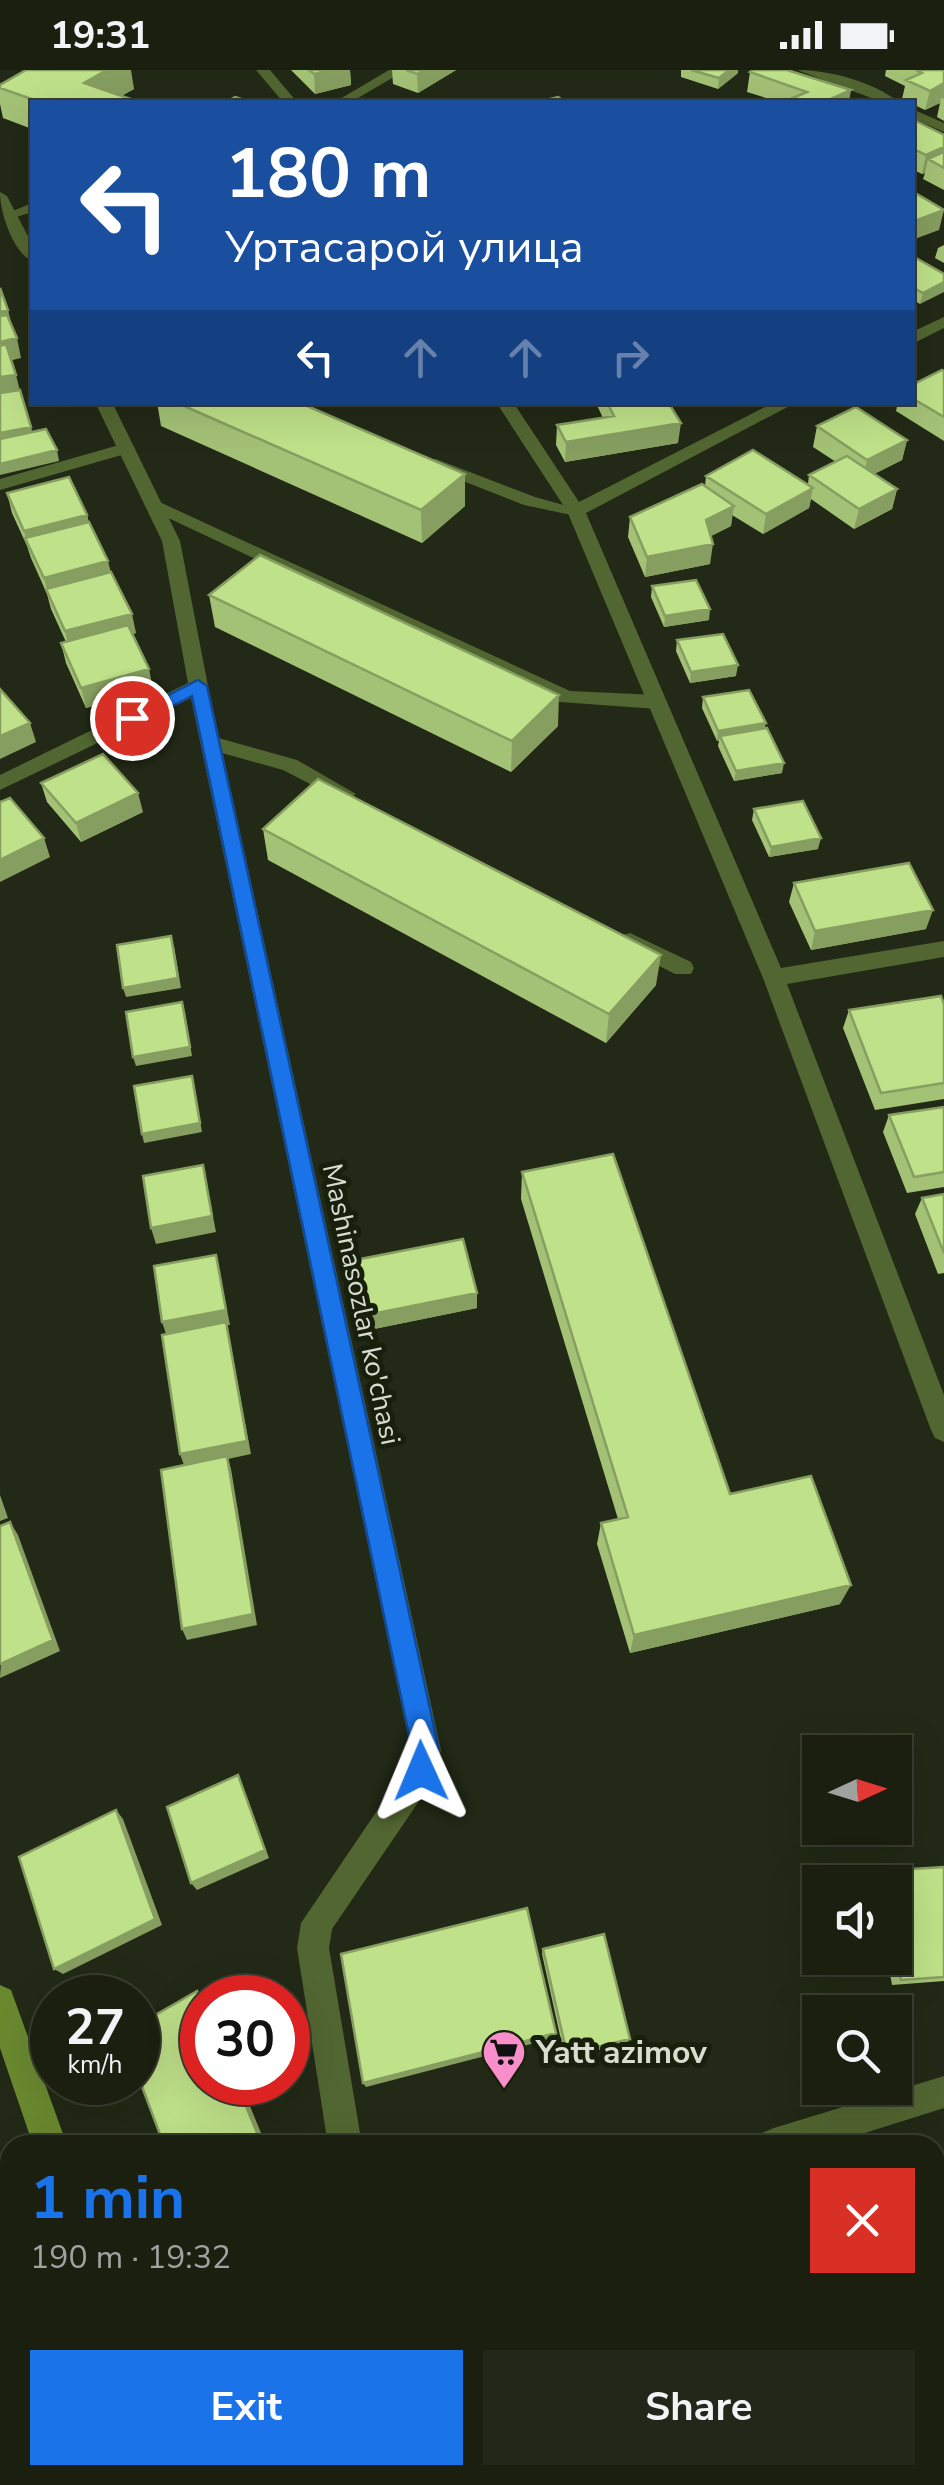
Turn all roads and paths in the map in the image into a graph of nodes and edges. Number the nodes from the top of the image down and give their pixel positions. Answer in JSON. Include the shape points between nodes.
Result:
{"nodes":[{"id":1,"x":263,"y":70,"type":"edge"},
{"id":2,"x":399,"y":70,"type":"edge"},
{"id":3,"x":804,"y":70,"type":"edge"},
{"id":4,"x":288,"y":100,"type":"edge"},
{"id":5,"x":346,"y":100,"type":"edge"},
{"id":6,"x":888,"y":100,"type":"edge"},
{"id":7,"x":915,"y":114,"type":"edge"},
{"id":8,"x":944,"y":128,"type":"edge"},
{"id":9,"x":0,"y":196,"type":"edge"},
{"id":10,"x":30,"y":208,"type":"edge"},
{"id":11,"x":10,"y":215,"type":"junction"},
{"id":12,"x":30,"y":253,"type":"edge"},
{"id":13,"x":944,"y":322,"type":"edge"},
{"id":14,"x":916,"y":337,"type":"edge"},
{"id":15,"x":944,"y":349,"type":"edge"},
{"id":16,"x":104,"y":405,"type":"edge"},
{"id":17,"x":506,"y":405,"type":"edge"},
{"id":18,"x":782,"y":405,"type":"edge"},
{"id":19,"x":126,"y":448,"type":"junction"},
{"id":20,"x":422,"y":459,"type":"edge"},
{"id":21,"x":0,"y":485,"type":"edge"},
{"id":22,"x":153,"y":504,"type":"junction"},
{"id":23,"x":576,"y":511,"type":"junction"},
{"id":24,"x":198,"y":686,"type":"junction"},
{"id":25,"x":657,"y":702,"type":"junction"},
{"id":26,"x":211,"y":743,"type":"junction"},
{"id":27,"x":0,"y":783,"type":"edge"},
{"id":28,"x":358,"y":800,"type":"edge"},
{"id":29,"x":614,"y":933,"type":"edge"},
{"id":30,"x":944,"y":949,"type":"edge"},
{"id":31,"x":683,"y":968,"type":"dead end"},
{"id":32,"x":774,"y":978,"type":"junction"},
{"id":33,"x":944,"y":1430,"type":"edge"},
{"id":34,"x":0,"y":2001,"type":"edge"},
{"id":35,"x":944,"y":2092,"type":"edge"},
{"id":36,"x":47,"y":2135,"type":"edge"},
{"id":37,"x":343,"y":2135,"type":"edge"},
{"id":38,"x":806,"y":2135,"type":"edge"}],
"edges":[{"from":1,"to":4,"type":"street"},
{"from":2,"to":5,"type":"street"},
{"from":3,"to":6,"type":"street"},
{"from":7,"to":8,"type":"street"},
{"from":9,"to":11,"type":"street"},
{"from":10,"to":11,"type":"street"},
{"from":11,"to":12,"type":"street"},
{"from":13,"to":14,"type":"street"},
{"from":14,"to":15,"type":"street"},
{"from":16,"to":19,"type":"street","name":"Mashinasozlar ko'chasi"},
{"from":17,"to":23,"type":"street"},
{"from":18,"to":23,"type":"street"},
{"from":19,"to":21,"type":"street"},
{"from":19,"to":22,"type":"street","name":"Mashinasozlar ko'chasi"},
{"from":20,"to":23,"type":"street","via":[[530,501]]},
{"from":22,"to":24,"type":"street","name":"Mashinasozlar ko'chasi","via":[[171,541]]},
{"from":22,"to":25,"type":"street","via":[[567,697]]},
{"from":23,"to":25,"type":"street"},
{"from":24,"to":26,"type":"street","name":"Mashinasozlar ko'chasi"},
{"from":24,"to":27,"type":"street"},
{"from":25,"to":32,"type":"street"},
{"from":26,"to":28,"type":"street","via":[[290,765]]},
{"from":26,"to":37,"type":"street","name":"Mashinasozlar ko'chasi","via":[[426,1750],[421,1771],[317,1923],[313,1948]]},
{"from":29,"to":31,"type":"street"},
{"from":30,"to":32,"type":"street"},
{"from":32,"to":33,"type":"street"},
{"from":34,"to":36,"type":"main road"},
{"from":35,"to":38,"type":"street"}]}
